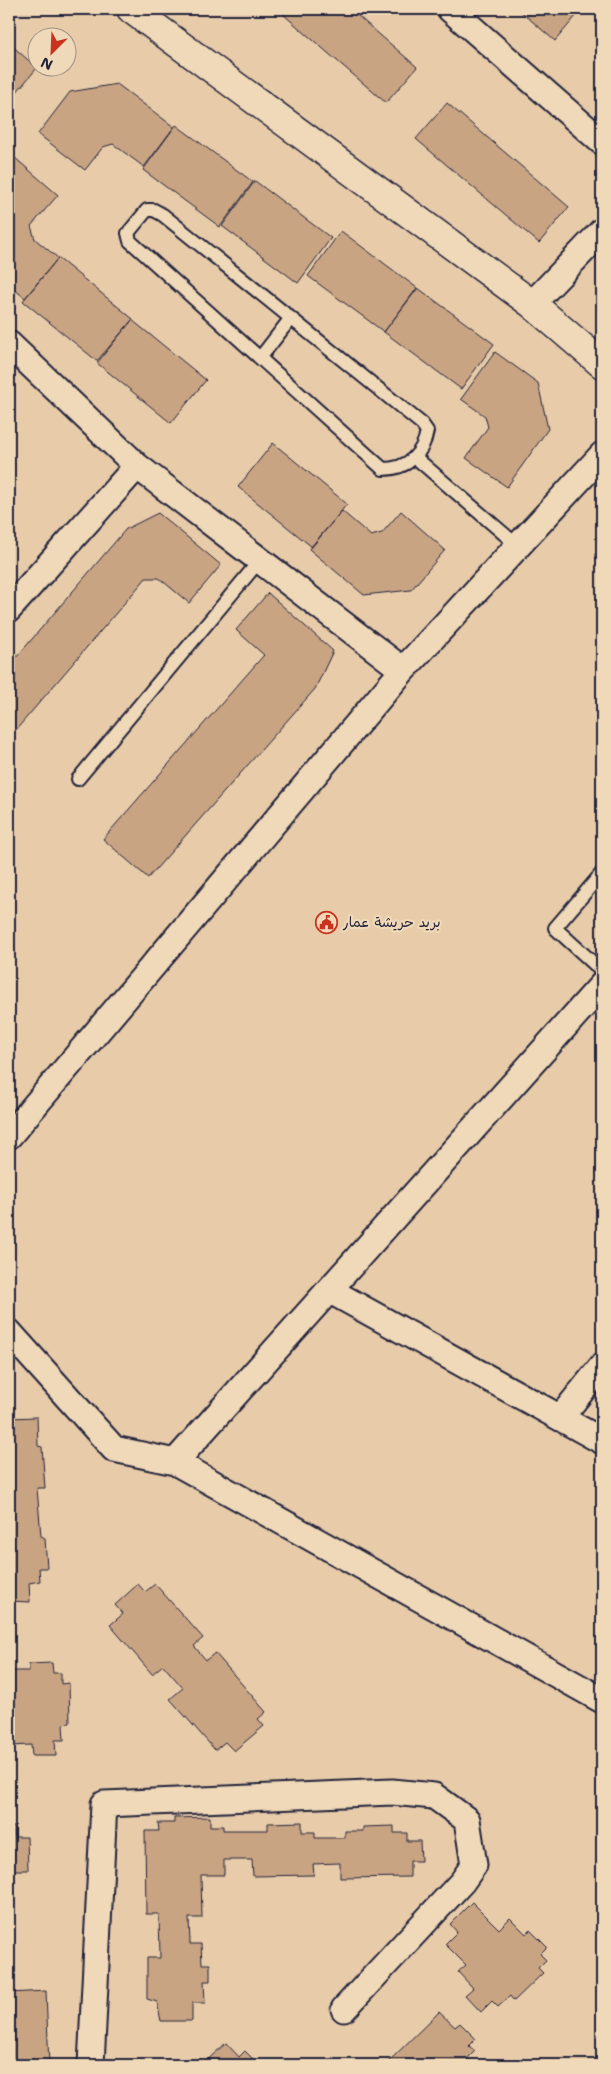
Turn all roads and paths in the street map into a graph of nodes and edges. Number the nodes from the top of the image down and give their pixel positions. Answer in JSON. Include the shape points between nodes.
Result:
{"nodes":[{"id":1,"x":131,"y":9,"type":"edge"},
{"id":2,"x":450,"y":9,"type":"edge"},
{"id":3,"x":602,"y":142,"type":"edge"},
{"id":4,"x":602,"y":231,"type":"edge"},
{"id":5,"x":532,"y":304,"type":"junction"},
{"id":6,"x":291,"y":318,"type":"junction"},
{"id":7,"x":9,"y":344,"type":"edge"},
{"id":8,"x":260,"y":358,"type":"junction"},
{"id":9,"x":602,"y":364,"type":"edge"},
{"id":10,"x":602,"y":455,"type":"edge"},
{"id":11,"x":416,"y":458,"type":"junction"},
{"id":12,"x":137,"y":466,"type":"junction"},
{"id":13,"x":518,"y":546,"type":"junction"},
{"id":14,"x":260,"y":560,"type":"junction"},
{"id":15,"x":9,"y":609,"type":"edge"},
{"id":16,"x":403,"y":670,"type":"junction"},
{"id":17,"x":78,"y":779,"type":"dead end"},
{"id":18,"x":602,"y":873,"type":"edge"},
{"id":19,"x":602,"y":970,"type":"edge"},
{"id":20,"x":602,"y":985,"type":"edge"},
{"id":21,"x":9,"y":1136,"type":"edge"},
{"id":22,"x":329,"y":1290,"type":"junction"},
{"id":23,"x":9,"y":1332,"type":"edge"},
{"id":24,"x":602,"y":1366,"type":"edge"},
{"id":25,"x":560,"y":1418,"type":"junction"},
{"id":26,"x":602,"y":1441,"type":"edge"},
{"id":27,"x":175,"y":1462,"type":"junction"},
{"id":28,"x":602,"y":1700,"type":"edge"},
{"id":29,"x":344,"y":2010,"type":"dead end"},
{"id":30,"x":91,"y":2065,"type":"edge"}],
"edges":[{"from":1,"to":5,"type":"street"},
{"from":2,"to":3,"type":"street"},
{"from":4,"to":5,"type":"street"},
{"from":5,"to":9,"type":"street"},
{"from":6,"to":8,"type":"lane"},
{"from":6,"to":8,"type":"lane","via":[[154,210],[147,210],[128,232],[130,241]]},
{"from":6,"to":11,"type":"lane","via":[[422,424],[427,431]]},
{"from":7,"to":12,"type":"street"},
{"from":8,"to":11,"type":"lane","via":[[383,469],[394,469]]},
{"from":10,"to":13,"type":"street"},
{"from":11,"to":13,"type":"lane"},
{"from":12,"to":14,"type":"street"},
{"from":12,"to":15,"type":"street"},
{"from":13,"to":16,"type":"street"},
{"from":14,"to":16,"type":"street"},
{"from":14,"to":17,"type":"lane"},
{"from":16,"to":21,"type":"street"},
{"from":18,"to":19,"type":"lane","via":[[555,928]]},
{"from":20,"to":22,"type":"street"},
{"from":22,"to":25,"type":"street"},
{"from":22,"to":27,"type":"street"},
{"from":23,"to":27,"type":"street","via":[[114,1449]]},
{"from":24,"to":25,"type":"street"},
{"from":25,"to":26,"type":"street"},
{"from":27,"to":28,"type":"street"},
{"from":29,"to":30,"type":"street","via":[[474,1865],[467,1820],[434,1796],[392,1792],[104,1804]]}]}
